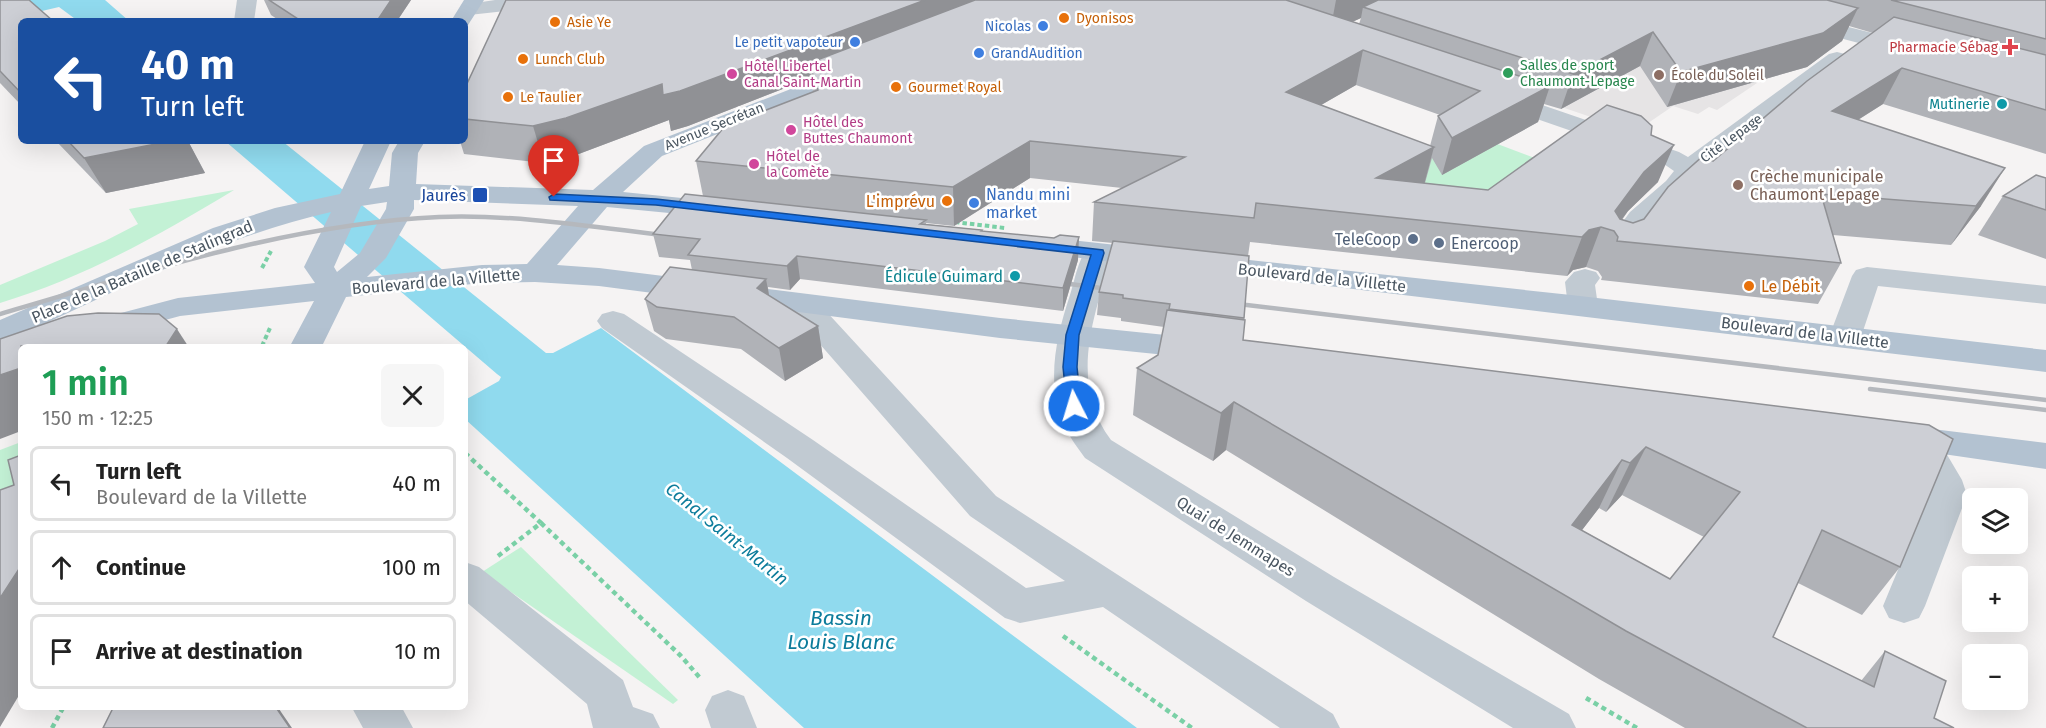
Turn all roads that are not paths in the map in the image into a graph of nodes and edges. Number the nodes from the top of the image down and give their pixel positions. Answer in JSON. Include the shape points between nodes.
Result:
{"nodes":[{"id":1,"x":247,"y":0,"type":"edge"},
{"id":2,"x":1717,"y":0,"type":"edge"},
{"id":3,"x":531,"y":3,"type":"edge"},
{"id":4,"x":467,"y":15,"type":"edge"},
{"id":5,"x":244,"y":18,"type":"edge"},
{"id":6,"x":1864,"y":38,"type":"junction"},
{"id":7,"x":1932,"y":56,"type":"edge"},
{"id":8,"x":879,"y":61,"type":"edge"},
{"id":9,"x":1473,"y":89,"type":"edge"},
{"id":10,"x":377,"y":144,"type":"edge"},
{"id":11,"x":410,"y":144,"type":"edge"},
{"id":12,"x":1685,"y":167,"type":"junction"},
{"id":13,"x":403,"y":192,"type":"junction"},
{"id":14,"x":349,"y":200,"type":"junction"},
{"id":15,"x":597,"y":200,"type":"junction"},
{"id":16,"x":748,"y":213,"type":"edge"},
{"id":17,"x":1005,"y":242,"type":"edge"},
{"id":18,"x":1616,"y":251,"type":"edge"},
{"id":19,"x":1098,"y":253,"type":"junction"},
{"id":20,"x":535,"y":273,"type":"junction"},
{"id":21,"x":335,"y":290,"type":"junction"},
{"id":22,"x":2046,"y":295,"type":"edge"},
{"id":23,"x":802,"y":304,"type":"junction"},
{"id":24,"x":613,"y":321,"type":"dead end"},
{"id":25,"x":0,"y":332,"type":"edge"},
{"id":26,"x":1073,"y":335,"type":"junction"},
{"id":27,"x":1845,"y":337,"type":"junction"},
{"id":28,"x":40,"y":344,"type":"edge"},
{"id":29,"x":307,"y":344,"type":"edge"},
{"id":30,"x":18,"y":351,"type":"edge"},
{"id":31,"x":1237,"y":354,"type":"edge"},
{"id":32,"x":0,"y":355,"type":"edge"},
{"id":33,"x":2046,"y":361,"type":"edge"},
{"id":34,"x":1873,"y":434,"type":"edge"},
{"id":35,"x":1920,"y":440,"type":"junction"},
{"id":36,"x":2046,"y":456,"type":"edge"},
{"id":37,"x":468,"y":580,"type":"edge"},
{"id":38,"x":1108,"y":590,"type":"junction"},
{"id":39,"x":1904,"y":606,"type":"dead end"},
{"id":40,"x":376,"y":710,"type":"edge"},
{"id":41,"x":390,"y":728,"type":"edge"},
{"id":42,"x":637,"y":728,"type":"edge"},
{"id":43,"x":1317,"y":728,"type":"edge"},
{"id":44,"x":1553,"y":728,"type":"edge"}],
"edges":[{"from":1,"to":5,"type":"street"},
{"from":2,"to":6,"type":"street"},
{"from":3,"to":4,"type":"street"},
{"from":6,"to":7,"type":"street"},
{"from":6,"to":12,"type":"street","name":"Cité Lepage","via":[[1699,162]]},
{"from":8,"to":15,"type":"main road","name":"Avenue Secrétan","via":[[653,151]]},
{"from":9,"to":12,"type":"street","via":[[1670,157]]},
{"from":10,"to":14,"type":"main road"},
{"from":11,"to":13,"type":"main road","via":[[405,153]]},
{"from":12,"to":18,"type":"street","name":"Cité Lepage","via":[[1687,172],[1675,187],[1640,218]]},
{"from":13,"to":14,"type":"main road","name":"Place de la Bataille de Stalingrad"},
{"from":13,"to":15,"type":"main road","name":"Place de la Bataille de Stalingrad"},
{"from":13,"to":21,"type":"main road","via":[[400,209],[371,258]]},
{"from":14,"to":21,"type":"main road","via":[[319,267]]},
{"from":14,"to":25,"type":"main road","name":"Place de la Bataille de Stalingrad","via":[[285,214],[223,234]]},
{"from":15,"to":16,"type":"main road","via":[[656,202]]},
{"from":15,"to":20,"type":"main road","name":"Avenue Secrétan"},
{"from":17,"to":19,"type":"main road","name":"Boulevard de la Villette"},
{"from":19,"to":26,"type":"street","name":"Quai de Jemmapes"},
{"from":19,"to":27,"type":"main road","name":"Boulevard de la Villette","via":[[1584,292]]},
{"from":20,"to":21,"type":"main road","name":"Boulevard de la Villette","via":[[482,274]]},
{"from":20,"to":23,"type":"main road","name":"Boulevard de la Villette","via":[[599,277]]},
{"from":21,"to":28,"type":"main road","name":"Place de la Bataille de Stalingrad","via":[[177,307]]},
{"from":21,"to":29,"type":"main road"},
{"from":22,"to":27,"type":"street","via":[[1867,276]]},
{"from":23,"to":26,"type":"main road","name":"Boulevard de la Villette"},
{"from":23,"to":38,"type":"street","via":[[982,506]]},
{"from":24,"to":38,"type":"street","via":[[1020,606]]},
{"from":26,"to":31,"type":"main road","name":"Boulevard de la Villette"},
{"from":26,"to":44,"type":"street","name":"Quai de Jemmapes","via":[[1070,367],[1074,406],[1090,441],[1098,449],[1320,589]]},
{"from":27,"to":33,"type":"main road","name":"Boulevard de la Villette"},
{"from":30,"to":32,"type":"main road"},
{"from":34,"to":35,"type":"main road"},
{"from":35,"to":36,"type":"main road"},
{"from":35,"to":39,"type":"street","via":[[1948,495]]},
{"from":37,"to":42,"type":"street","via":[[607,694],[614,723]]},
{"from":38,"to":43,"type":"street"},
{"from":40,"to":41,"type":"street"}]}
